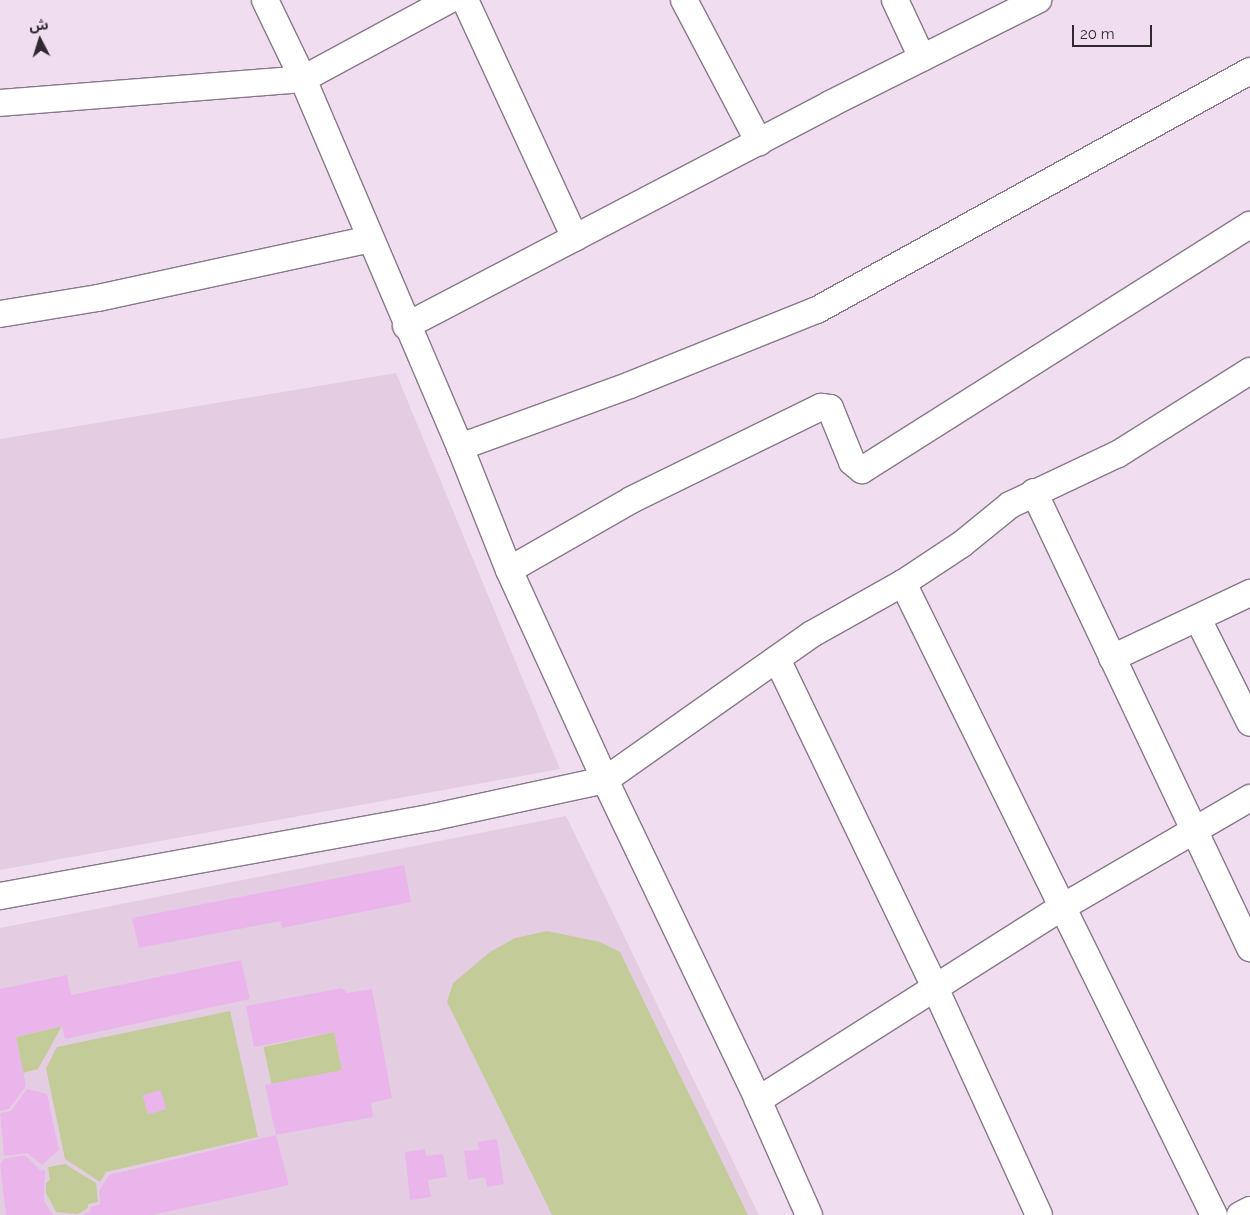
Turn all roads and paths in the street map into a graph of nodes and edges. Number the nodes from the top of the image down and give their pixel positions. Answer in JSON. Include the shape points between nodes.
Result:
{"nodes":[{"id":1,"x":265,"y":0,"type":"edge"},
{"id":2,"x":449,"y":0,"type":"edge"},
{"id":3,"x":465,"y":0,"type":"edge"},
{"id":4,"x":684,"y":0,"type":"edge"},
{"id":5,"x":895,"y":0,"type":"edge"},
{"id":6,"x":1038,"y":0,"type":"edge"},
{"id":7,"x":922,"y":58,"type":"junction"},
{"id":8,"x":1250,"y":71,"type":"edge"},
{"id":9,"x":303,"y":78,"type":"junction"},
{"id":10,"x":0,"y":103,"type":"edge"},
{"id":11,"x":759,"y":142,"type":"junction"},
{"id":12,"x":1250,"y":225,"type":"edge"},
{"id":13,"x":575,"y":238,"type":"junction"},
{"id":14,"x":370,"y":239,"type":"junction"},
{"id":15,"x":0,"y":314,"type":"edge"},
{"id":16,"x":406,"y":326,"type":"junction"},
{"id":17,"x":1250,"y":371,"type":"edge"},
{"id":18,"x":460,"y":447,"type":"junction"},
{"id":19,"x":1034,"y":492,"type":"junction"},
{"id":20,"x":509,"y":570,"type":"junction"},
{"id":21,"x":903,"y":583,"type":"junction"},
{"id":22,"x":1250,"y":593,"type":"edge"},
{"id":23,"x":1198,"y":619,"type":"junction"},
{"id":24,"x":1112,"y":658,"type":"junction"},
{"id":25,"x":778,"y":659,"type":"junction"},
{"id":26,"x":1250,"y":722,"type":"edge"},
{"id":27,"x":606,"y":780,"type":"junction"},
{"id":28,"x":1250,"y":798,"type":"edge"},
{"id":29,"x":1195,"y":832,"type":"junction"},
{"id":30,"x":0,"y":896,"type":"edge"},
{"id":31,"x":1061,"y":908,"type":"junction"},
{"id":32,"x":1250,"y":948,"type":"edge"},
{"id":33,"x":936,"y":990,"type":"junction"},
{"id":34,"x":758,"y":1100,"type":"junction"},
{"id":35,"x":1250,"y":1210,"type":"edge"},
{"id":36,"x":809,"y":1215,"type":"edge"},
{"id":37,"x":1039,"y":1215,"type":"edge"},
{"id":38,"x":1214,"y":1215,"type":"edge"},
{"id":39,"x":1240,"y":1215,"type":"edge"}],
"edges":[{"from":1,"to":9,"type":"street"},
{"from":2,"to":9,"type":"street"},
{"from":3,"to":13,"type":"street"},
{"from":4,"to":11,"type":"street"},
{"from":5,"to":7,"type":"street"},
{"from":6,"to":7,"type":"street"},
{"from":7,"to":11,"type":"street"},
{"from":8,"to":18,"type":"street","via":[[817,310],[639,382]]},
{"from":9,"to":10,"type":"street"},
{"from":9,"to":14,"type":"street"},
{"from":11,"to":13,"type":"street"},
{"from":12,"to":20,"type":"street","via":[[862,470],[852,462],[830,408],[821,407],[631,500]]},
{"from":13,"to":16,"type":"street"},
{"from":14,"to":15,"type":"street","via":[[98,298]]},
{"from":14,"to":16,"type":"street"},
{"from":16,"to":18,"type":"street"},
{"from":17,"to":19,"type":"street","via":[[1118,454]]},
{"from":18,"to":20,"type":"street"},
{"from":19,"to":21,"type":"street","via":[[1010,505],[962,544]]},
{"from":19,"to":24,"type":"street"},
{"from":20,"to":27,"type":"street"},
{"from":21,"to":25,"type":"street","via":[[819,630]]},
{"from":21,"to":31,"type":"street"},
{"from":22,"to":23,"type":"street"},
{"from":23,"to":24,"type":"street"},
{"from":23,"to":26,"type":"street"},
{"from":24,"to":29,"type":"street"},
{"from":25,"to":27,"type":"street"},
{"from":25,"to":33,"type":"street"},
{"from":27,"to":30,"type":"street","via":[[356,832]]},
{"from":27,"to":34,"type":"street"},
{"from":28,"to":29,"type":"street"},
{"from":29,"to":31,"type":"street"},
{"from":29,"to":32,"type":"street"},
{"from":31,"to":33,"type":"street"},
{"from":31,"to":38,"type":"street"},
{"from":33,"to":34,"type":"street"},
{"from":33,"to":37,"type":"street"},
{"from":34,"to":36,"type":"street"},
{"from":35,"to":39,"type":"street"}]}
